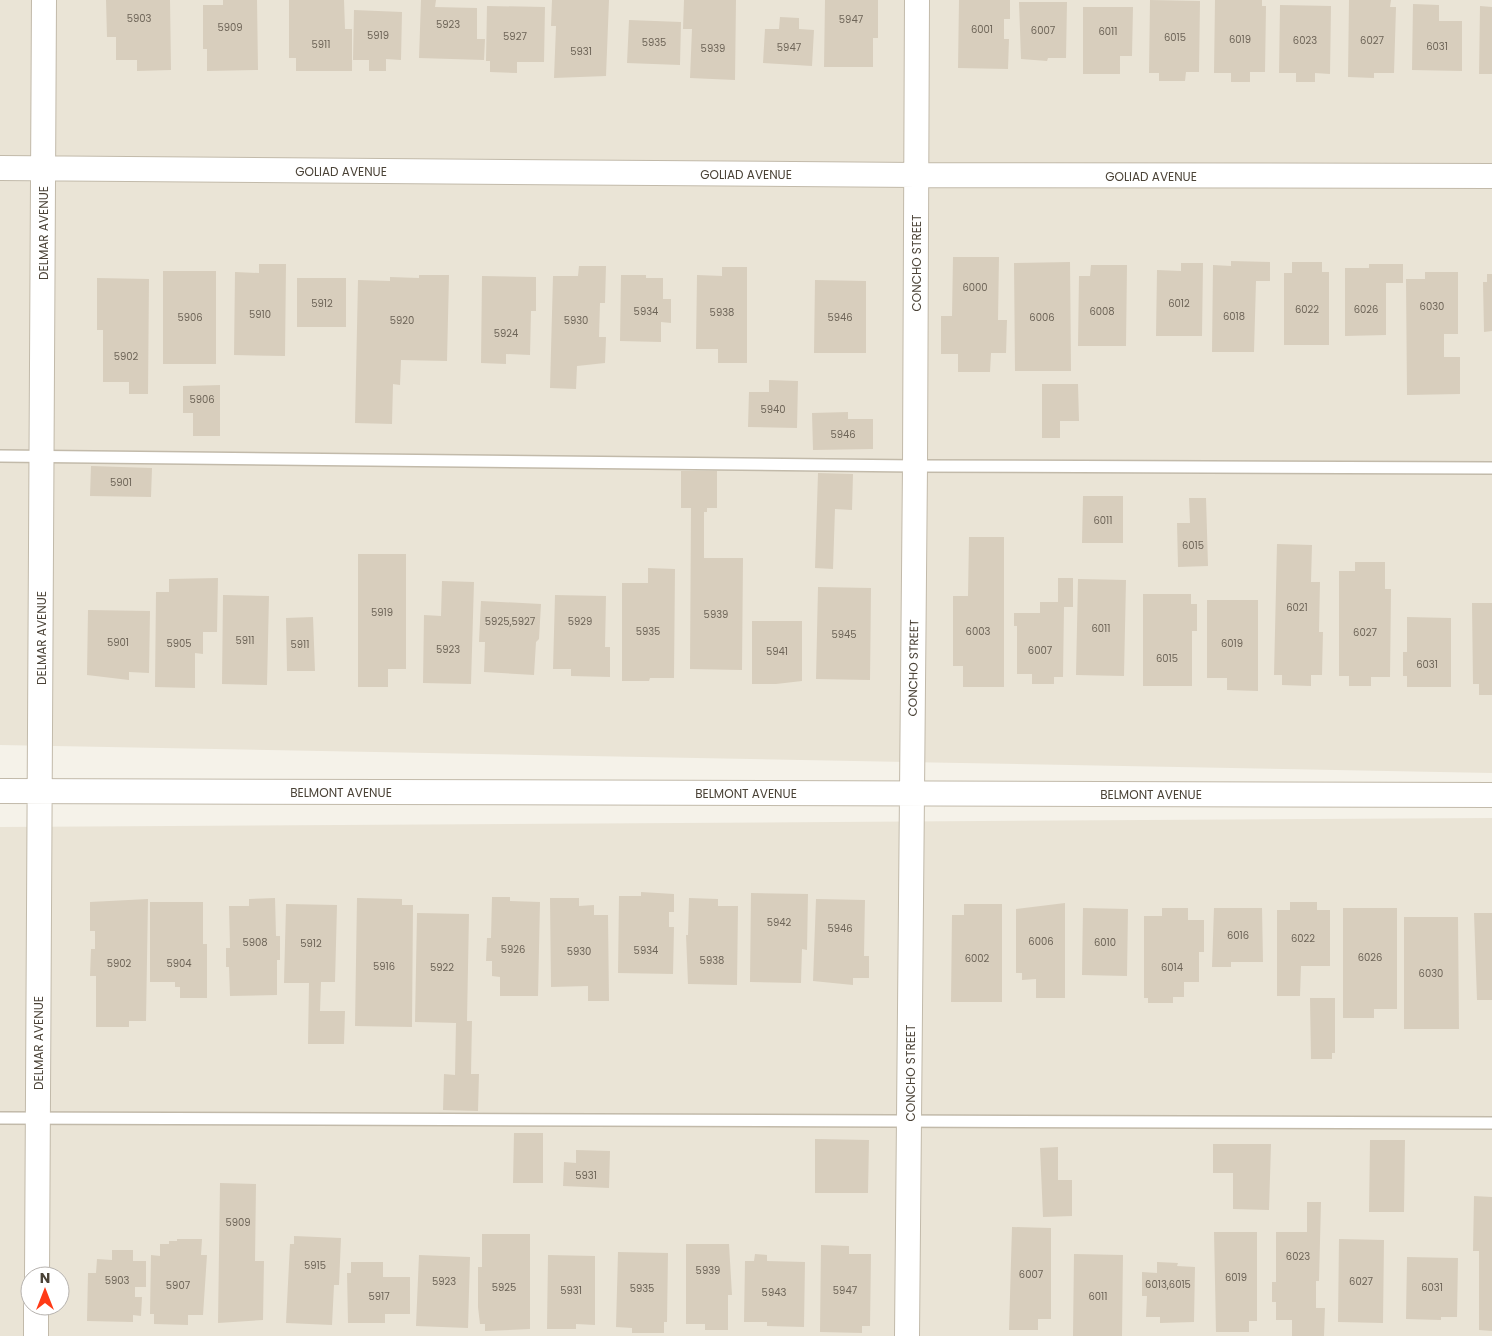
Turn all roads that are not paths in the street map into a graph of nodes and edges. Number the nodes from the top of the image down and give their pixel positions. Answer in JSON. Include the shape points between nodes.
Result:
{"nodes":[{"id":1,"x":44,"y":0,"type":"edge"},
{"id":2,"x":917,"y":0,"type":"edge"},
{"id":3,"x":0,"y":168,"type":"edge"},
{"id":4,"x":44,"y":168,"type":"junction"},
{"id":5,"x":916,"y":175,"type":"junction"},
{"id":6,"x":1492,"y":176,"type":"edge"},
{"id":7,"x":0,"y":456,"type":"edge"},
{"id":8,"x":42,"y":456,"type":"junction"},
{"id":9,"x":916,"y":466,"type":"junction"},
{"id":10,"x":1492,"y":468,"type":"edge"},
{"id":11,"x":0,"y":792,"type":"edge"},
{"id":12,"x":40,"y":792,"type":"junction"},
{"id":13,"x":911,"y":794,"type":"junction"},
{"id":14,"x":1492,"y":795,"type":"edge"},
{"id":15,"x":0,"y":1118,"type":"edge"},
{"id":16,"x":38,"y":1119,"type":"junction"},
{"id":17,"x":909,"y":1121,"type":"junction"},
{"id":18,"x":1492,"y":1123,"type":"edge"},
{"id":19,"x":37,"y":1266,"type":"edge"},
{"id":20,"x":36,"y":1316,"type":"edge"},
{"id":21,"x":36,"y":1336,"type":"edge"},
{"id":22,"x":907,"y":1336,"type":"edge"}],
"edges":[{"from":1,"to":4,"type":"street","name":"DELMAR AVENUE"},
{"from":2,"to":5,"type":"street","name":"CONCHO STREET"},
{"from":3,"to":4,"type":"street","name":"GOLIAD AVENUE"},
{"from":4,"to":5,"type":"street","name":"GOLIAD AVENUE"},
{"from":4,"to":8,"type":"street","name":"DELMAR AVENUE"},
{"from":5,"to":6,"type":"street","name":"GOLIAD AVENUE"},
{"from":5,"to":9,"type":"street","name":"CONCHO STREET"},
{"from":7,"to":8,"type":"lane"},
{"from":8,"to":9,"type":"lane"},
{"from":8,"to":12,"type":"street","name":"DELMAR AVENUE"},
{"from":9,"to":10,"type":"lane"},
{"from":9,"to":13,"type":"street","name":"CONCHO STREET"},
{"from":11,"to":12,"type":"street","name":"BELMONT AVENUE"},
{"from":12,"to":13,"type":"street","name":"BELMONT AVENUE"},
{"from":12,"to":16,"type":"street","name":"DELMAR AVENUE"},
{"from":13,"to":14,"type":"street","name":"BELMONT AVENUE"},
{"from":13,"to":17,"type":"street","name":"CONCHO STREET"},
{"from":15,"to":16,"type":"lane"},
{"from":16,"to":17,"type":"lane"},
{"from":16,"to":19,"type":"street","name":"DELMAR AVENUE"},
{"from":17,"to":18,"type":"lane"},
{"from":17,"to":22,"type":"street","name":"CONCHO STREET"},
{"from":20,"to":21,"type":"street"}]}
